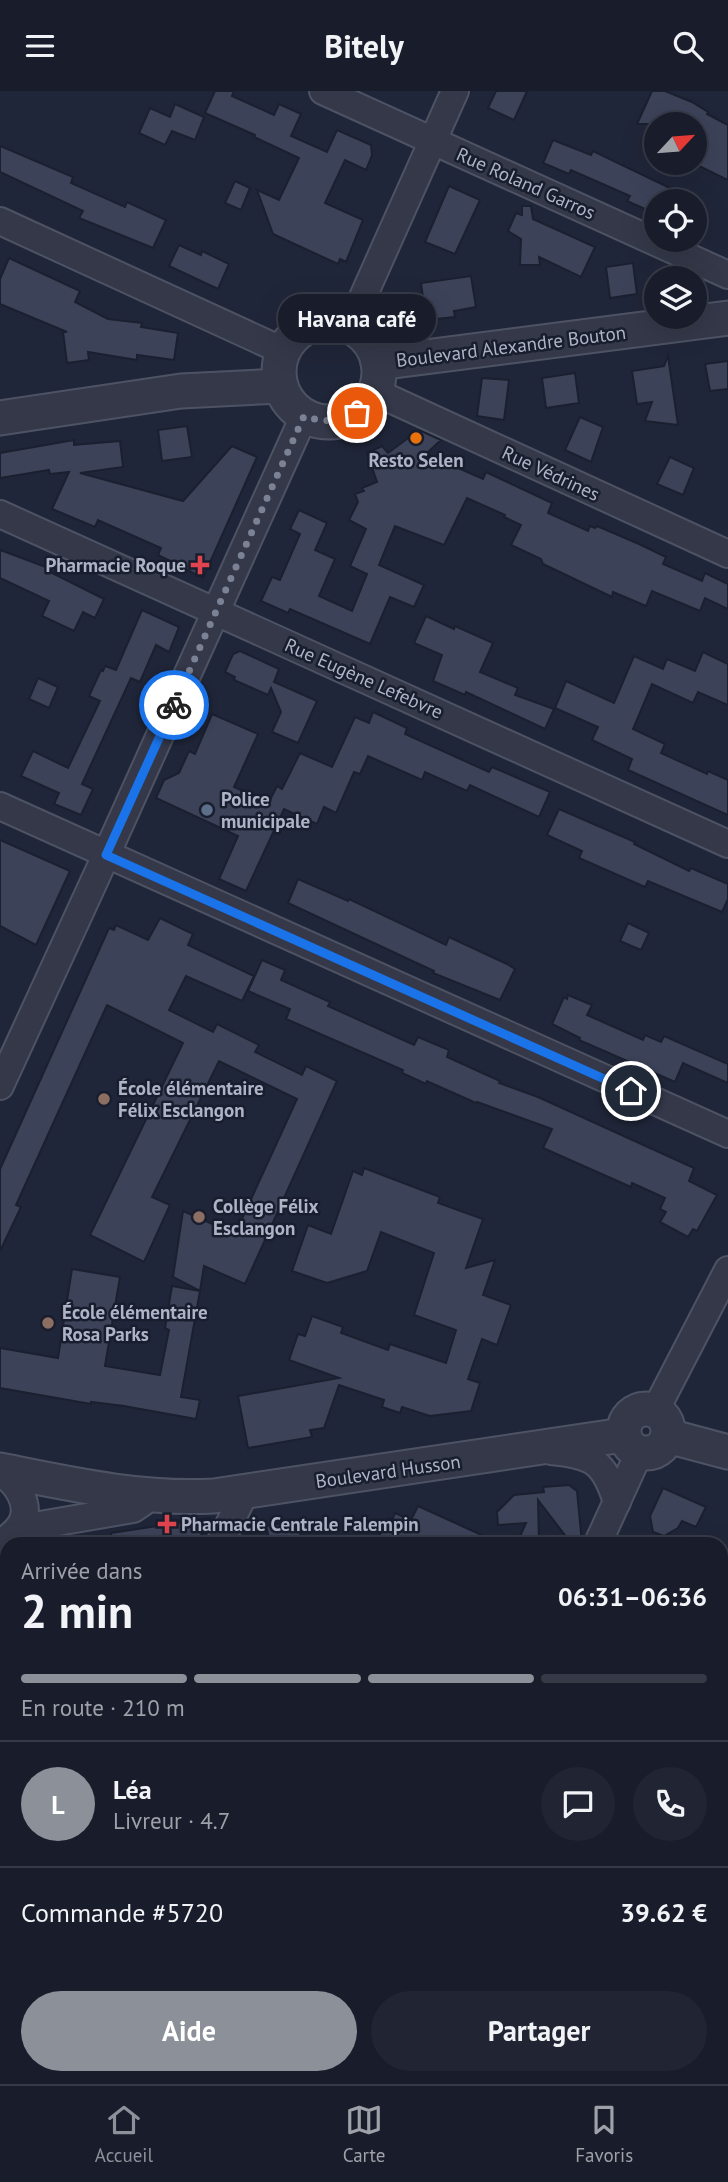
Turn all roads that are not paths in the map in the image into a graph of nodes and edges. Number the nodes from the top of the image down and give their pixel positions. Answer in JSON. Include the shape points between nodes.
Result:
{"nodes":[{"id":1,"x":323,"y":91,"type":"edge"},
{"id":2,"x":455,"y":91,"type":"edge"},
{"id":3,"x":433,"y":141,"type":"junction"},
{"id":4,"x":0,"y":221,"type":"edge"},
{"id":5,"x":728,"y":275,"type":"edge"},
{"id":6,"x":728,"y":318,"type":"edge"},
{"id":7,"x":350,"y":326,"type":"junction"},
{"id":8,"x":283,"y":351,"type":"junction"},
{"id":9,"x":377,"y":377,"type":"junction"},
{"id":10,"x":281,"y":386,"type":"junction"},
{"id":11,"x":304,"y":416,"type":"junction"},
{"id":12,"x":0,"y":418,"type":"edge"},
{"id":13,"x":0,"y":514,"type":"edge"},
{"id":14,"x":728,"y":554,"type":"edge"},
{"id":15,"x":216,"y":611,"type":"junction"},
{"id":16,"x":0,"y":806,"type":"edge"},
{"id":17,"x":728,"y":844,"type":"edge"},
{"id":18,"x":106,"y":855,"type":"junction"},
{"id":19,"x":0,"y":1086,"type":"edge"},
{"id":20,"x":728,"y":1134,"type":"edge"},
{"id":21,"x":728,"y":1269,"type":"edge"},
{"id":22,"x":661,"y":1423,"type":"junction"},
{"id":23,"x":631,"y":1444,"type":"junction"},
{"id":24,"x":532,"y":1449,"type":"junction"},
{"id":25,"x":728,"y":1452,"type":"edge"},
{"id":26,"x":0,"y":1471,"type":"edge"},
{"id":27,"x":245,"y":1492,"type":"junction"},
{"id":28,"x":152,"y":1496,"type":"junction"},
{"id":29,"x":617,"y":1502,"type":"junction"},
{"id":30,"x":7,"y":1537,"type":"edge"},
{"id":31,"x":12,"y":1537,"type":"edge"},
{"id":32,"x":223,"y":1537,"type":"edge"},
{"id":33,"x":601,"y":1537,"type":"edge"}],
"edges":[{"from":1,"to":3,"type":"street","name":"Rue Roland Garros"},
{"from":2,"to":3,"type":"street"},
{"from":3,"to":5,"type":"street","name":"Rue Roland Garros"},
{"from":3,"to":7,"type":"street"},
{"from":4,"to":8,"type":"street"},
{"from":6,"to":9,"type":"street","name":"Boulevard Alexandre Bouton"},
{"from":7,"to":8,"type":"street","via":[[334,322],[304,328]]},
{"from":7,"to":9,"type":"street","via":[[369,341]]},
{"from":8,"to":10,"type":"street"},
{"from":9,"to":11,"type":"street","via":[[368,404],[357,413],[331,422]]},
{"from":9,"to":14,"type":"street","name":"Rue Védrines"},
{"from":10,"to":11,"type":"street"},
{"from":10,"to":12,"type":"street","via":[[181,391]]},
{"from":11,"to":15,"type":"street"},
{"from":13,"to":15,"type":"street","name":"Rue Eugène Lefebvre"},
{"from":15,"to":17,"type":"street","name":"Rue Eugène Lefebvre"},
{"from":15,"to":18,"type":"street"},
{"from":16,"to":18,"type":"street"},
{"from":18,"to":19,"type":"street"},
{"from":18,"to":20,"type":"street"},
{"from":21,"to":22,"type":"street"},
{"from":22,"to":23,"type":"street","name":"Boulevard Husson","via":[[664,1444],[657,1450],[649,1453]]},
{"from":22,"to":25,"type":"street"},
{"from":23,"to":24,"type":"street","name":"Boulevard Husson"},
{"from":23,"to":29,"type":"street"},
{"from":24,"to":27,"type":"street","name":"Boulevard Husson"},
{"from":24,"to":29,"type":"street","via":[[585,1456],[598,1464]]},
{"from":26,"to":28,"type":"street","name":"Boulevard Husson"},
{"from":26,"to":30,"type":"street","via":[[14,1483],[24,1508],[23,1521]]},
{"from":27,"to":28,"type":"street","name":"Boulevard Husson"},
{"from":27,"to":32,"type":"street"},
{"from":28,"to":31,"type":"street","via":[[133,1509],[40,1525]]},
{"from":29,"to":33,"type":"street"}]}
